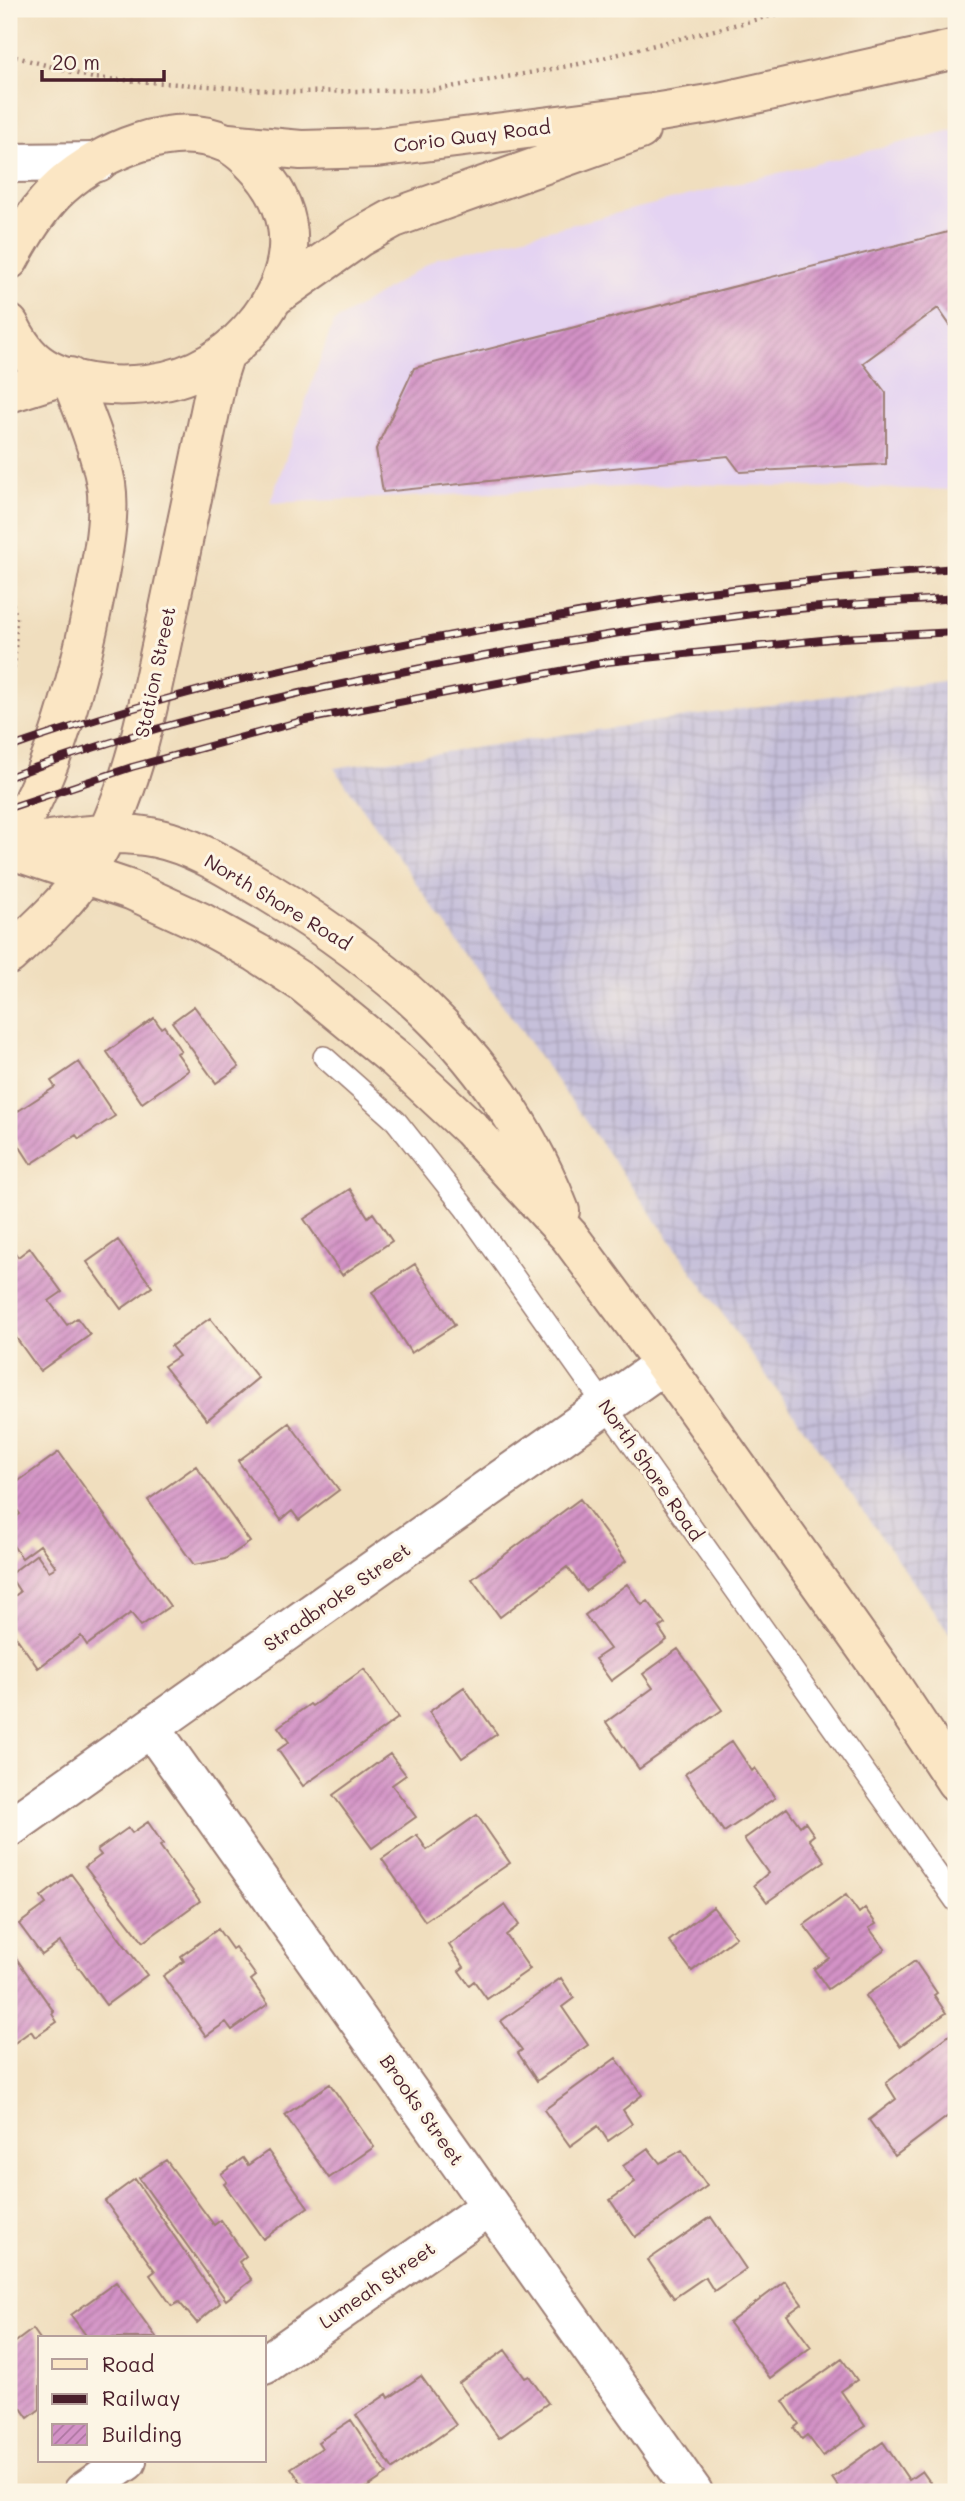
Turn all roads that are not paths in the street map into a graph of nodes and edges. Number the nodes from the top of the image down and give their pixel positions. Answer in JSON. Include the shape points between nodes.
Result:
{"nodes":[{"id":1,"x":956,"y":49,"type":"edge"},
{"id":2,"x":715,"y":103,"type":"junction"},
{"id":3,"x":228,"y":143,"type":"junction"},
{"id":4,"x":98,"y":162,"type":"junction"},
{"id":5,"x":9,"y":163,"type":"edge"},
{"id":6,"x":9,"y":260,"type":"edge"},
{"id":7,"x":274,"y":297,"type":"junction"},
{"id":8,"x":9,"y":324,"type":"edge"},
{"id":9,"x":225,"y":353,"type":"junction"},
{"id":10,"x":67,"y":377,"type":"junction"},
{"id":11,"x":9,"y":393,"type":"edge"},
{"id":12,"x":106,"y":834,"type":"junction"},
{"id":13,"x":9,"y":846,"type":"edge"},
{"id":14,"x":86,"y":873,"type":"junction"},
{"id":15,"x":9,"y":955,"type":"edge"},
{"id":16,"x":324,"y":1057,"type":"dead end"},
{"id":17,"x":569,"y":1236,"type":"junction"},
{"id":18,"x":664,"y":1364,"type":"junction"},
{"id":19,"x":606,"y":1407,"type":"junction"},
{"id":20,"x":151,"y":1728,"type":"junction"},
{"id":21,"x":956,"y":1782,"type":"edge"},
{"id":22,"x":9,"y":1828,"type":"edge"},
{"id":23,"x":956,"y":1901,"type":"edge"},
{"id":24,"x":490,"y":2206,"type":"junction"},
{"id":25,"x":266,"y":2364,"type":"edge"},
{"id":26,"x":126,"y":2462,"type":"edge"},
{"id":27,"x":83,"y":2492,"type":"edge"},
{"id":28,"x":693,"y":2492,"type":"edge"}],
"edges":[{"from":1,"to":2,"type":"main road","name":"Corio Quay Road"},
{"from":2,"to":3,"type":"main road","name":"Corio Quay Road","via":[[376,148],[301,150]]},
{"from":2,"to":7,"type":"main road","name":"Corio Quay Road","via":[[394,218]]},
{"from":3,"to":4,"type":"main road","name":"Corio Quay Road","via":[[169,135],[131,145]]},
{"from":3,"to":7,"type":"main road","via":[[265,177],[285,217],[287,261]]},
{"from":4,"to":5,"type":"street"},
{"from":4,"to":6,"type":"main road","name":"Corio Quay Road","via":[[47,202]]},
{"from":7,"to":9,"type":"main road","via":[[255,325]]},
{"from":8,"to":10,"type":"main road","via":[[34,360]]},
{"from":9,"to":10,"type":"main road","via":[[206,368],[170,381],[126,386]]},
{"from":9,"to":12,"type":"main road","name":"Station Street","via":[[144,733]]},
{"from":10,"to":11,"type":"main road"},
{"from":10,"to":13,"type":"main road","via":[[91,429],[106,486],[105,543],[86,638],[56,741],[35,798]]},
{"from":12,"to":13,"type":"main road","name":"North Shore Road"},
{"from":12,"to":14,"type":"main road","name":"Station Street"},
{"from":12,"to":17,"type":"main road","name":"North Shore Road","via":[[156,838],[186,847],[315,920],[372,962],[443,1026],[479,1066],[548,1180]]},
{"from":13,"to":14,"type":"main road","name":"North Shore Road"},
{"from":14,"to":15,"type":"main road","name":"Station Street"},
{"from":14,"to":17,"type":"main road","name":"North Shore Road","via":[[201,922],[303,983],[396,1059],[470,1128]]},
{"from":16,"to":19,"type":"lane","name":"North Shore Road","via":[[396,1121],[465,1208]]},
{"from":17,"to":18,"type":"main road","name":"North Shore Road"},
{"from":18,"to":19,"type":"street","name":"Stradbroke Street"},
{"from":18,"to":21,"type":"main road","name":"North Shore Road"},
{"from":19,"to":20,"type":"street","name":"Stradbroke Street"},
{"from":19,"to":23,"type":"lane","name":"North Shore Road"},
{"from":20,"to":22,"type":"street","name":"Stradbroke Street"},
{"from":20,"to":24,"type":"street","name":"Brooks Street"},
{"from":24,"to":25,"type":"street","name":"Lumeah Street"},
{"from":24,"to":28,"type":"street","name":"Brooks Street"},
{"from":26,"to":27,"type":"street"}]}
